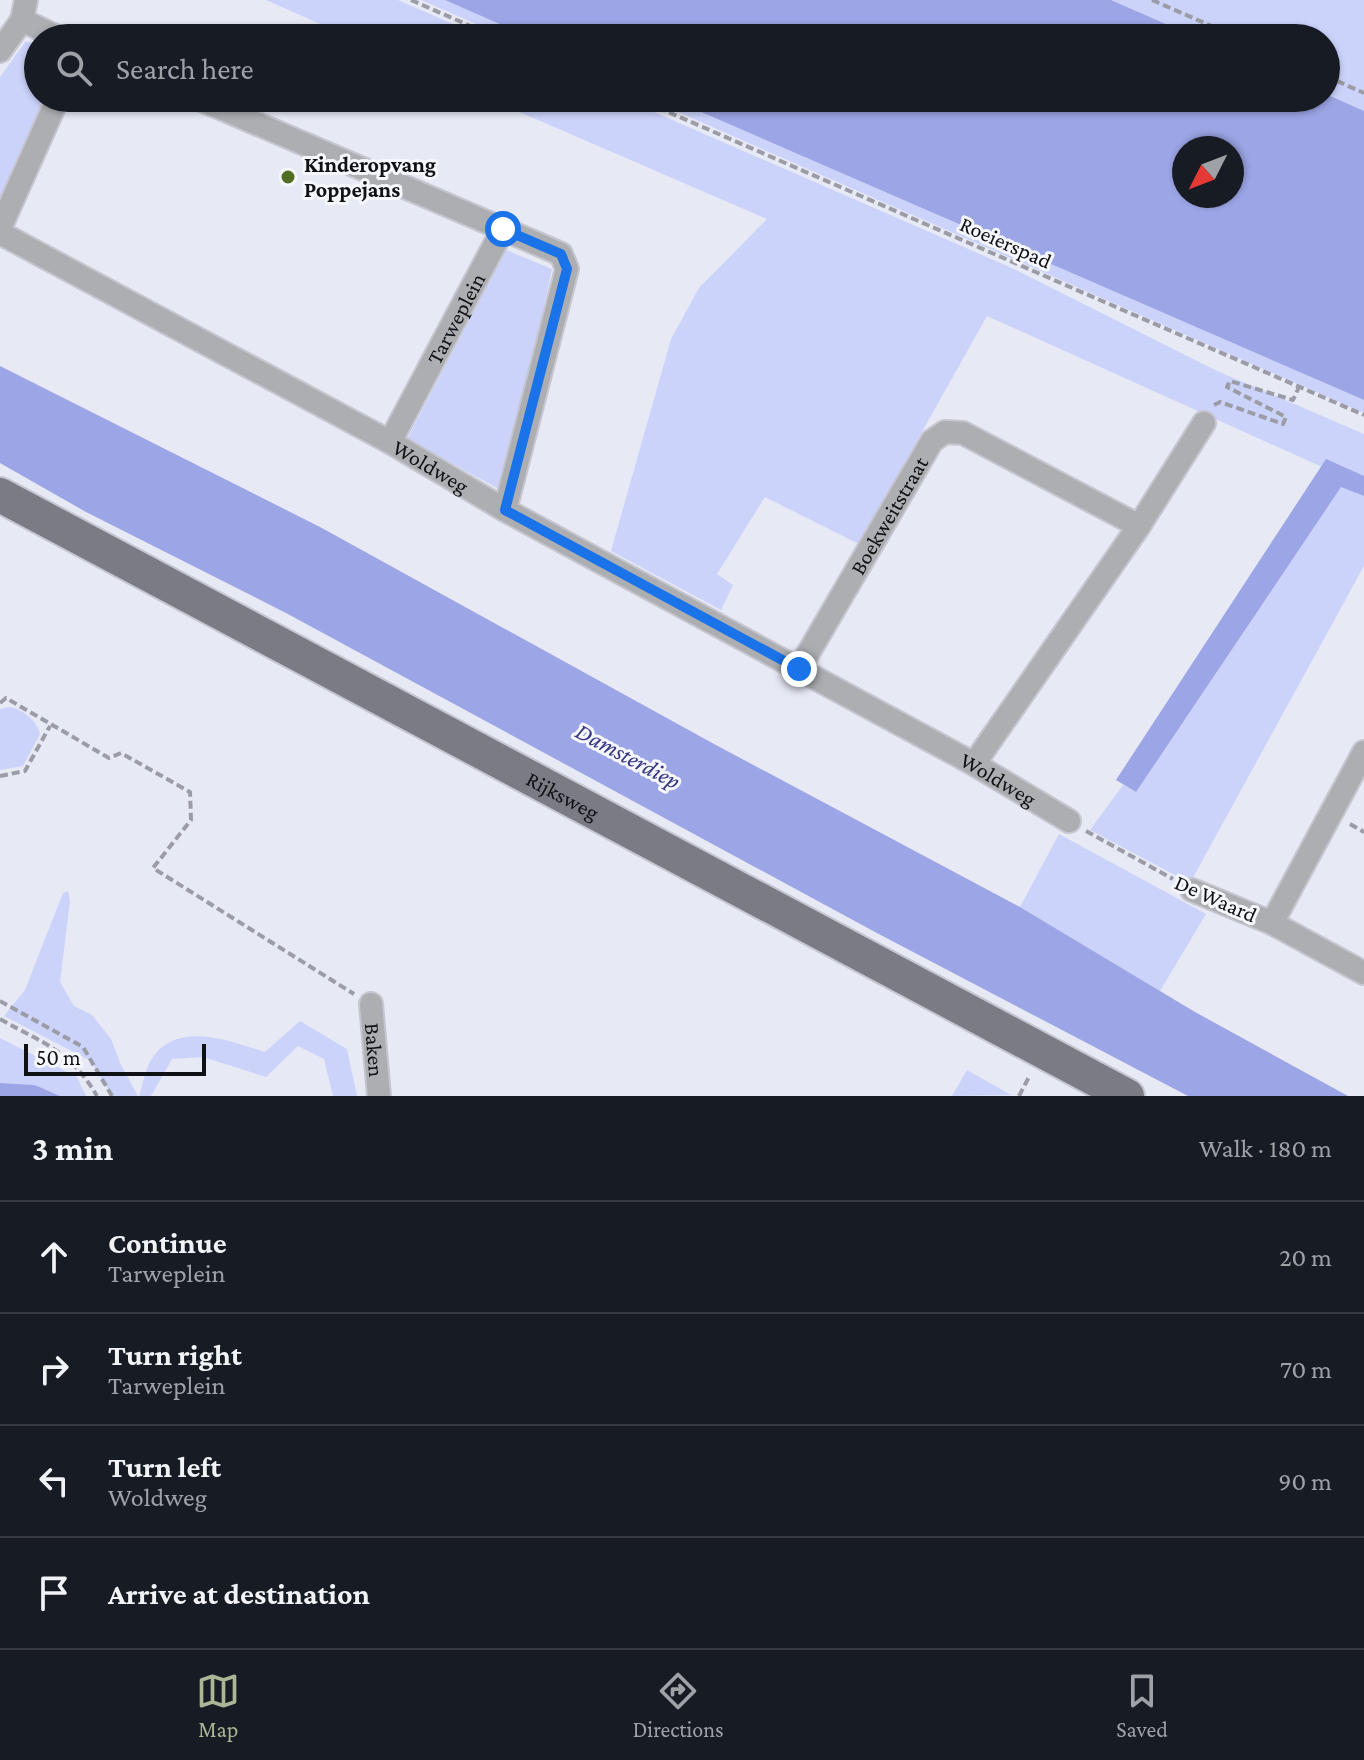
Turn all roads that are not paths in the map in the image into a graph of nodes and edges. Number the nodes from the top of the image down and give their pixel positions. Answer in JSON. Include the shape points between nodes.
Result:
{"nodes":[{"id":1,"x":24,"y":10,"type":"edge"},
{"id":2,"x":42,"y":24,"type":"edge"},
{"id":3,"x":0,"y":51,"type":"edge"},
{"id":4,"x":52,"y":112,"type":"edge"},
{"id":5,"x":230,"y":112,"type":"edge"},
{"id":6,"x":503,"y":229,"type":"junction"},
{"id":7,"x":0,"y":230,"type":"edge"},
{"id":8,"x":1204,"y":423,"type":"road end"},
{"id":9,"x":390,"y":442,"type":"junction"},
{"id":10,"x":0,"y":495,"type":"edge"},
{"id":11,"x":505,"y":510,"type":"junction"},
{"id":12,"x":1139,"y":526,"type":"junction"},
{"id":13,"x":799,"y":669,"type":"junction"},
{"id":14,"x":1364,"y":752,"type":"edge"},
{"id":15,"x":974,"y":764,"type":"junction"},
{"id":16,"x":1069,"y":821,"type":"road end"},
{"id":17,"x":1192,"y":890,"type":"road end"},
{"id":18,"x":1272,"y":923,"type":"junction"},
{"id":19,"x":1364,"y":973,"type":"edge"},
{"id":20,"x":371,"y":1004,"type":"road end"},
{"id":21,"x":379,"y":1096,"type":"edge"},
{"id":22,"x":1127,"y":1096,"type":"edge"}],
"edges":[{"from":1,"to":2,"type":"street"},
{"from":1,"to":3,"type":"street"},
{"from":4,"to":7,"type":"street"},
{"from":5,"to":6,"type":"street"},
{"from":6,"to":9,"type":"street","name":"Tarweplein"},
{"from":6,"to":11,"type":"street","via":[[561,254],[567,269]]},
{"from":7,"to":9,"type":"street","name":"Woldweg"},
{"from":8,"to":12,"type":"street"},
{"from":9,"to":11,"type":"street","name":"Woldweg"},
{"from":10,"to":22,"type":"main road","name":"Rijksweg"},
{"from":11,"to":13,"type":"street","name":"Woldweg"},
{"from":12,"to":13,"type":"street","name":"Boekweitstraat","via":[[963,433],[945,432],[932,441]]},
{"from":12,"to":15,"type":"street"},
{"from":13,"to":15,"type":"street","name":"Woldweg"},
{"from":14,"to":18,"type":"street"},
{"from":15,"to":16,"type":"street","name":"Woldweg"},
{"from":17,"to":18,"type":"street","name":"De Waard"},
{"from":18,"to":19,"type":"street","name":"De Waard"},
{"from":20,"to":21,"type":"street","name":"Baken"}]}
